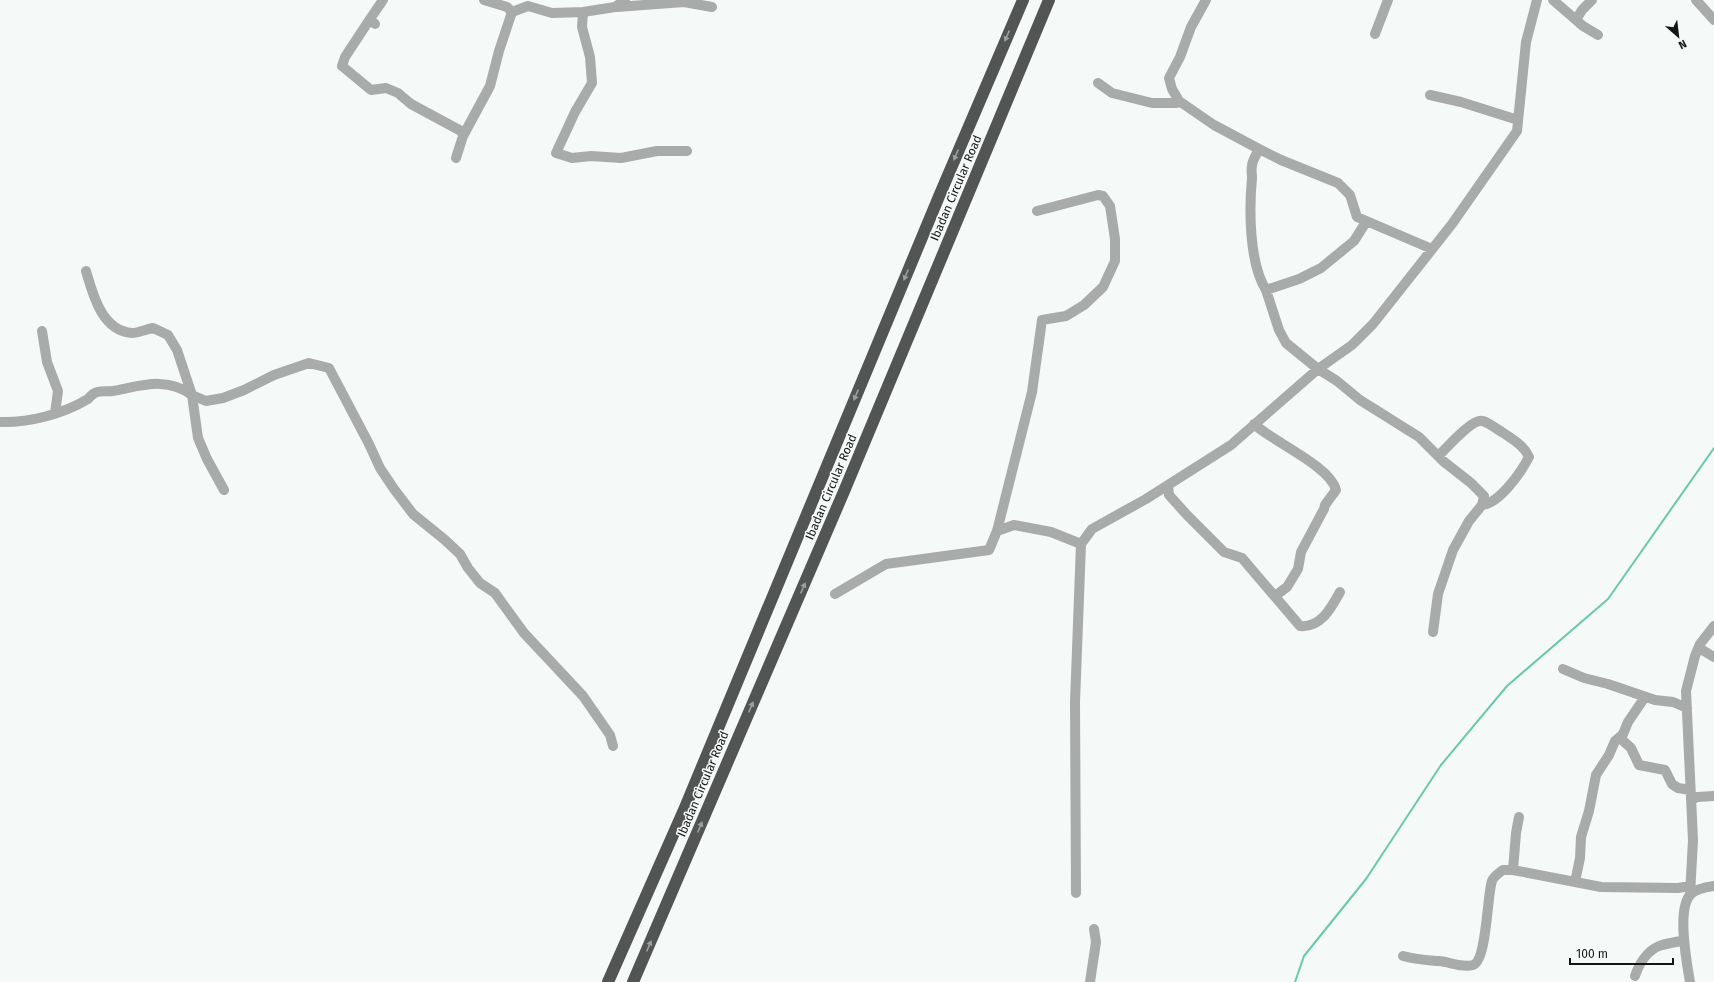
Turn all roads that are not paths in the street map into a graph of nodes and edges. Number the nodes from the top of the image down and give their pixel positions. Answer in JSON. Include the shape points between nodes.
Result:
{"nodes":[{"id":1,"x":383,"y":0,"type":"edge"},
{"id":2,"x":484,"y":0,"type":"edge"},
{"id":3,"x":625,"y":0,"type":"edge"},
{"id":4,"x":1023,"y":0,"type":"edge"},
{"id":5,"x":1049,"y":0,"type":"edge"},
{"id":6,"x":1206,"y":0,"type":"edge"},
{"id":7,"x":1388,"y":0,"type":"edge"},
{"id":8,"x":1537,"y":0,"type":"edge"},
{"id":9,"x":1553,"y":0,"type":"edge"},
{"id":10,"x":1592,"y":0,"type":"edge"},
{"id":11,"x":1696,"y":0,"type":"edge"},
{"id":12,"x":615,"y":7,"type":"junction"},
{"id":13,"x":712,"y":7,"type":"dead end"},
{"id":14,"x":512,"y":12,"type":"junction"},
{"id":15,"x":583,"y":12,"type":"junction"},
{"id":16,"x":1576,"y":20,"type":"junction"},
{"id":17,"x":1714,"y":20,"type":"edge"},
{"id":18,"x":1375,"y":34,"type":"dead end"},
{"id":19,"x":1598,"y":35,"type":"dead end"},
{"id":20,"x":1098,"y":83,"type":"dead end"},
{"id":21,"x":1430,"y":95,"type":"dead end"},
{"id":22,"x":1179,"y":101,"type":"junction"},
{"id":23,"x":1518,"y":120,"type":"junction"},
{"id":24,"x":463,"y":136,"type":"junction"},
{"id":25,"x":1259,"y":149,"type":"junction"},
{"id":26,"x":687,"y":151,"type":"dead end"},
{"id":27,"x":456,"y":158,"type":"dead end"},
{"id":28,"x":1037,"y":211,"type":"dead end"},
{"id":29,"x":1366,"y":222,"type":"junction"},
{"id":30,"x":1432,"y":249,"type":"junction"},
{"id":31,"x":86,"y":271,"type":"dead end"},
{"id":32,"x":1266,"y":290,"type":"junction"},
{"id":33,"x":42,"y":331,"type":"dead end"},
{"id":34,"x":1318,"y":369,"type":"junction"},
{"id":35,"x":192,"y":395,"type":"junction"},
{"id":36,"x":54,"y":413,"type":"junction"},
{"id":37,"x":0,"y":422,"type":"edge"},
{"id":38,"x":1254,"y":424,"type":"junction"},
{"id":39,"x":1438,"y":456,"type":"junction"},
{"id":40,"x":1168,"y":485,"type":"junction"},
{"id":41,"x":224,"y":490,"type":"dead end"},
{"id":42,"x":1482,"y":505,"type":"junction"},
{"id":43,"x":997,"y":531,"type":"junction"},
{"id":44,"x":1081,"y":544,"type":"junction"},
{"id":45,"x":1340,"y":592,"type":"dead end"},
{"id":46,"x":835,"y":594,"type":"dead end"},
{"id":47,"x":1275,"y":596,"type":"junction"},
{"id":48,"x":1714,"y":626,"type":"edge"},
{"id":49,"x":1433,"y":632,"type":"dead end"},
{"id":50,"x":1699,"y":648,"type":"junction"},
{"id":51,"x":1714,"y":657,"type":"edge"},
{"id":52,"x":1563,"y":669,"type":"dead end"},
{"id":53,"x":1645,"y":697,"type":"junction"},
{"id":54,"x":1688,"y":708,"type":"junction"},
{"id":55,"x":1622,"y":735,"type":"junction"},
{"id":56,"x":613,"y":746,"type":"dead end"},
{"id":57,"x":1690,"y":795,"type":"junction"},
{"id":58,"x":1714,"y":796,"type":"edge"},
{"id":59,"x":1519,"y":818,"type":"dead end"},
{"id":60,"x":1513,"y":870,"type":"junction"},
{"id":61,"x":1575,"y":882,"type":"junction"},
{"id":62,"x":1714,"y":886,"type":"edge"},
{"id":63,"x":1690,"y":890,"type":"junction"},
{"id":64,"x":1076,"y":893,"type":"dead end"},
{"id":65,"x":1094,"y":929,"type":"dead end"},
{"id":66,"x":1683,"y":940,"type":"junction"},
{"id":67,"x":1403,"y":956,"type":"dead end"},
{"id":68,"x":1635,"y":976,"type":"dead end"},
{"id":69,"x":608,"y":982,"type":"edge"},
{"id":70,"x":633,"y":982,"type":"edge"},
{"id":71,"x":1090,"y":982,"type":"edge"},
{"id":72,"x":1690,"y":982,"type":"edge"}],
"edges":[{"from":1,"to":24,"type":"street","via":[[372,21],[345,57],[342,66],[371,90],[386,88],[398,93],[411,104],[461,131]]},
{"from":2,"to":14,"type":"street","via":[[507,7]]},
{"from":3,"to":12,"type":"street"},
{"from":4,"to":69,"type":"highway","name":"Ibadan Circular Road","one_way":true,"via":[[684,810]]},
{"from":70,"to":5,"type":"highway","name":"Ibadan Circular Road","one_way":true,"via":[[845,488]]},
{"from":6,"to":22,"type":"street","via":[[1169,78]]},
{"from":7,"to":18,"type":"street"},
{"from":8,"to":23,"type":"street","via":[[1526,42]]},
{"from":9,"to":16,"type":"street"},
{"from":10,"to":16,"type":"street"},
{"from":11,"to":17,"type":"street"},
{"from":12,"to":13,"type":"street","via":[[684,2]]},
{"from":12,"to":15,"type":"street"},
{"from":14,"to":15,"type":"street","via":[[528,6],[552,13]]},
{"from":14,"to":24,"type":"street","via":[[490,86]]},
{"from":15,"to":26,"type":"street","via":[[582,27],[590,57],[592,83],[556,153],[572,158],[621,158],[657,151]]},
{"from":16,"to":19,"type":"street"},
{"from":20,"to":22,"type":"street","via":[[1112,93],[1152,103]]},
{"from":21,"to":23,"type":"street"},
{"from":22,"to":25,"type":"street","via":[[1214,125]]},
{"from":23,"to":30,"type":"street","via":[[1517,131]]},
{"from":24,"to":27,"type":"street"},
{"from":25,"to":29,"type":"street","via":[[1338,183],[1350,195],[1357,217]]},
{"from":25,"to":32,"type":"street","via":[[1252,165],[1250,227],[1254,256]]},
{"from":28,"to":43,"type":"street","via":[[1098,195],[1103,196],[1110,206],[1115,261],[1103,287],[1084,305],[1066,316],[1042,320],[1032,392]]},
{"from":29,"to":30,"type":"street"},
{"from":29,"to":32,"type":"street","via":[[1354,241],[1321,268],[1299,279]]},
{"from":30,"to":34,"type":"street","via":[[1373,324],[1352,346]]},
{"from":31,"to":35,"type":"street","via":[[99,308],[114,328],[132,333],[153,328],[168,336],[177,350]]},
{"from":32,"to":34,"type":"street","via":[[1286,343]]},
{"from":33,"to":36,"type":"street","via":[[47,362],[58,391]]},
{"from":34,"to":38,"type":"street"},
{"from":34,"to":39,"type":"street","via":[[1418,437]]},
{"from":35,"to":36,"type":"street","via":[[186,390],[155,383],[95,392],[74,406]]},
{"from":35,"to":41,"type":"street","via":[[198,438]]},
{"from":35,"to":56,"type":"street","via":[[206,401],[223,398],[274,375],[309,363],[329,368],[380,468],[413,514],[460,554],[480,583],[495,593],[524,633],[583,696],[610,735]]},
{"from":36,"to":37,"type":"street","via":[[31,421]]},
{"from":38,"to":40,"type":"street","via":[[1231,445]]},
{"from":38,"to":47,"type":"street","via":[[1325,472],[1334,482],[1336,490],[1325,505],[1301,552],[1298,568],[1287,587]]},
{"from":39,"to":42,"type":"street","via":[[1484,496]]},
{"from":39,"to":42,"type":"street","via":[[1477,421],[1489,424],[1525,449],[1529,457],[1522,471],[1494,500]]},
{"from":40,"to":44,"type":"street","via":[[1092,529]]},
{"from":40,"to":47,"type":"street","via":[[1170,495],[1209,538],[1224,552],[1242,558]]},
{"from":42,"to":49,"type":"street","via":[[1452,550],[1438,594]]},
{"from":43,"to":44,"type":"street","via":[[1014,525],[1051,532]]},
{"from":43,"to":46,"type":"street","via":[[989,550],[886,564]]},
{"from":44,"to":64,"type":"street","via":[[1075,702]]},
{"from":45,"to":47,"type":"street","via":[[1321,620],[1307,626],[1300,626]]},
{"from":48,"to":50,"type":"street"},
{"from":50,"to":51,"type":"street"},
{"from":50,"to":54,"type":"street","via":[[1686,690]]},
{"from":52,"to":53,"type":"street"},
{"from":53,"to":54,"type":"street"},
{"from":53,"to":55,"type":"street"},
{"from":54,"to":57,"type":"street"},
{"from":55,"to":57,"type":"street","via":[[1621,739],[1631,748],[1639,765],[1665,770],[1672,784]]},
{"from":55,"to":61,"type":"street","via":[[1615,741],[1596,775],[1581,837]]},
{"from":57,"to":58,"type":"street"},
{"from":57,"to":63,"type":"street","via":[[1693,840]]},
{"from":59,"to":60,"type":"street"},
{"from":60,"to":61,"type":"street"},
{"from":60,"to":67,"type":"street","via":[[1502,870],[1492,879],[1483,946],[1477,962],[1472,965],[1459,965]]},
{"from":61,"to":63,"type":"street","via":[[1601,887]]},
{"from":62,"to":63,"type":"street"},
{"from":63,"to":66,"type":"street","via":[[1684,908]]},
{"from":65,"to":71,"type":"street","via":[[1096,942]]},
{"from":66,"to":68,"type":"street","via":[[1658,946],[1651,951],[1643,959]]},
{"from":66,"to":72,"type":"street"}]}
